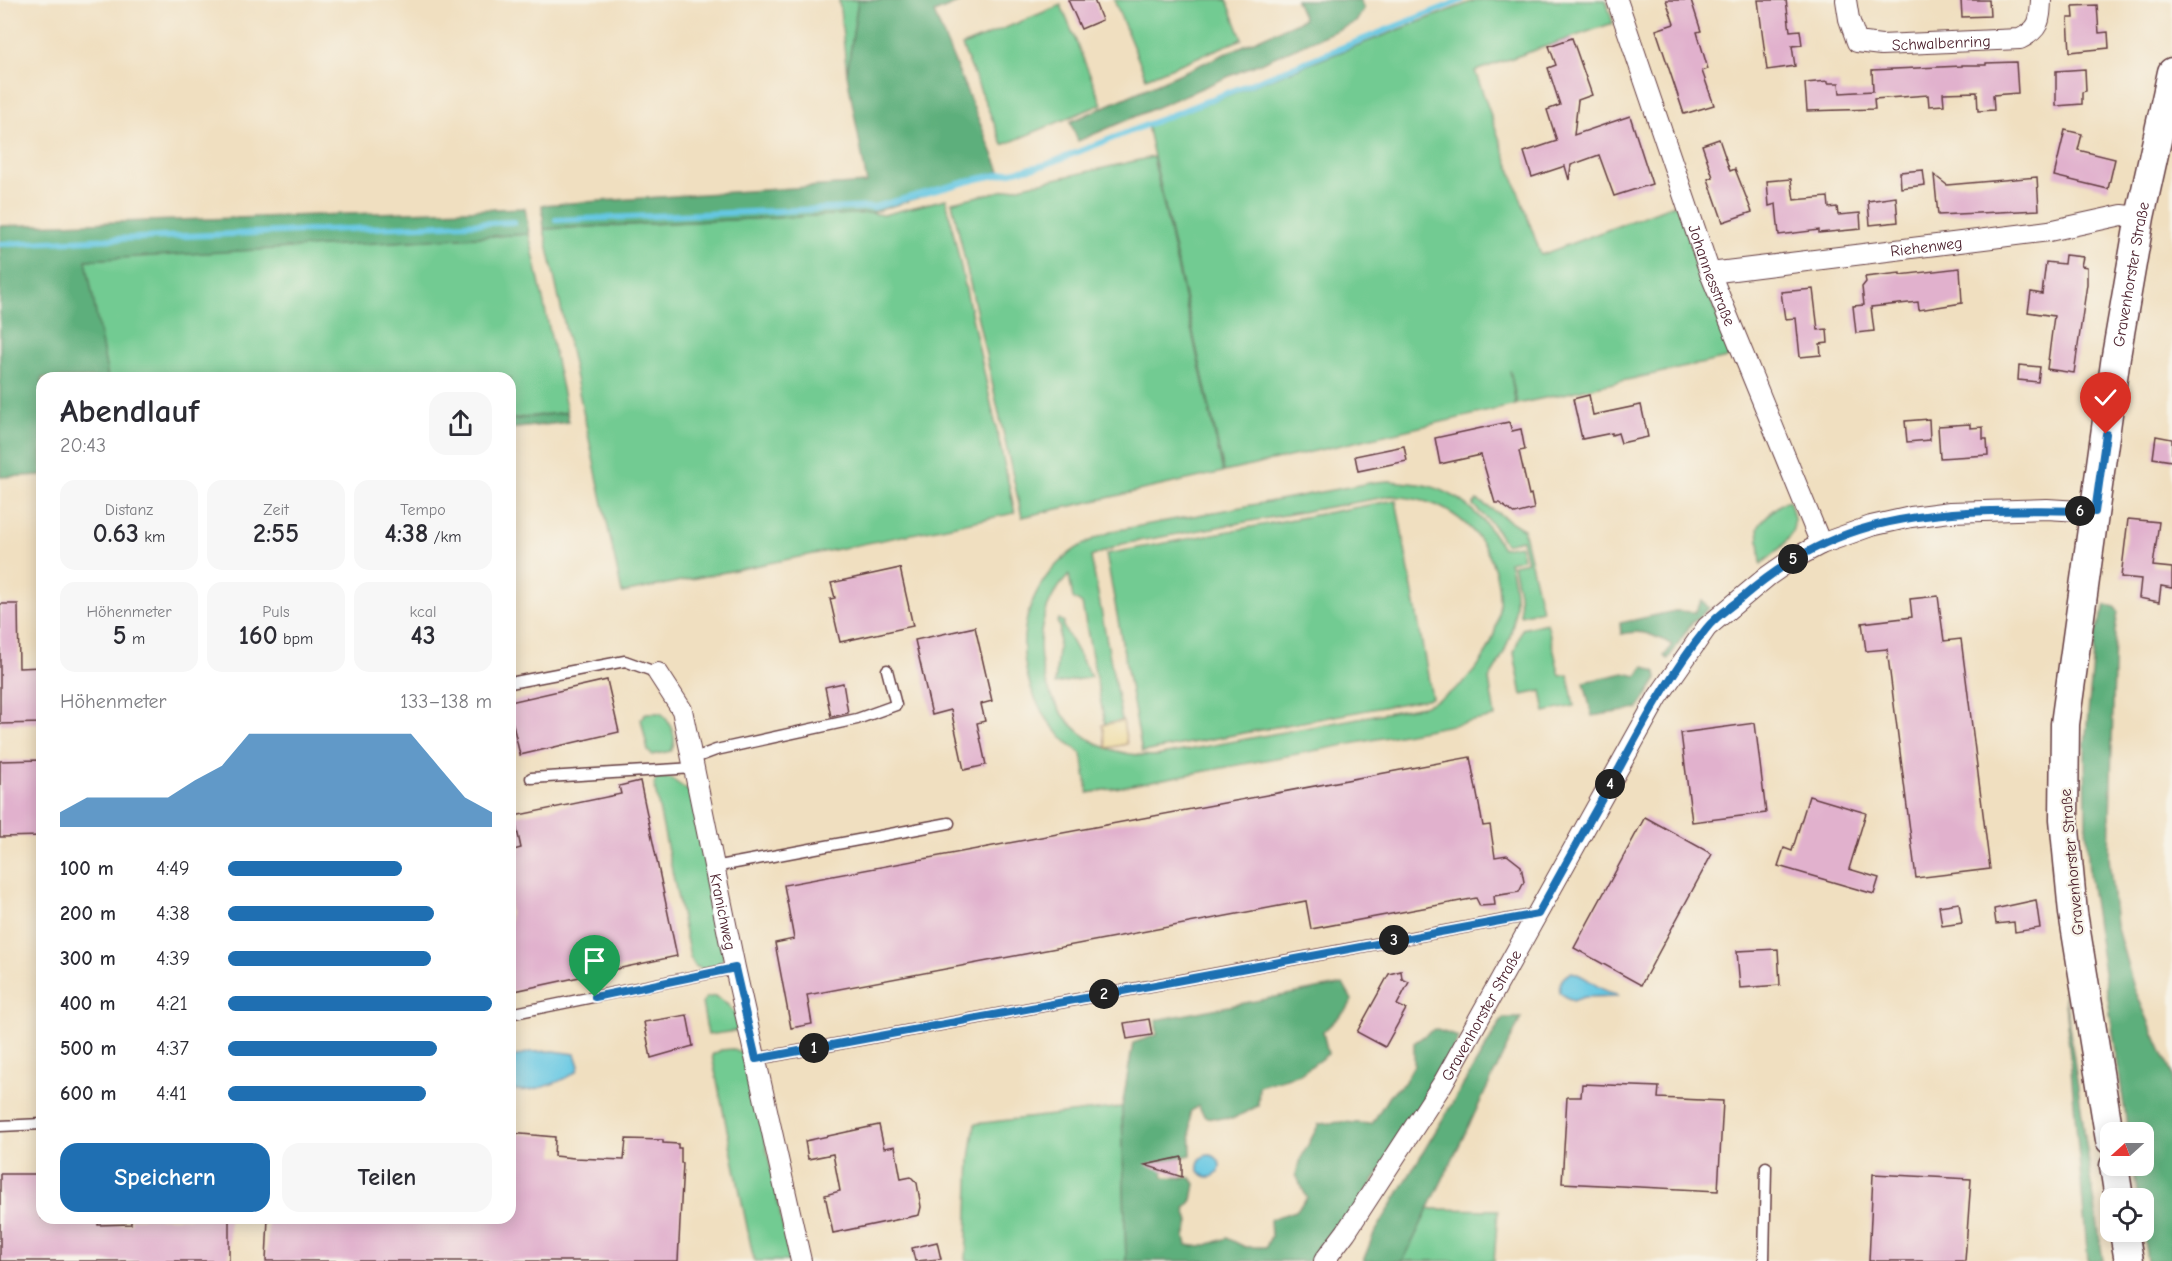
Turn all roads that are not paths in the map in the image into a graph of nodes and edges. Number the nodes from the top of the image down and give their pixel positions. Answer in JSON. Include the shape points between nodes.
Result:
{"nodes":[{"id":1,"x":1617,"y":0,"type":"edge"},
{"id":2,"x":1846,"y":0,"type":"edge"},
{"id":3,"x":2041,"y":0,"type":"edge"},
{"id":4,"x":2172,"y":72,"type":"edge"},
{"id":5,"x":2140,"y":217,"type":"junction"},
{"id":6,"x":1710,"y":273,"type":"junction"},
{"id":7,"x":2095,"y":512,"type":"junction"},
{"id":8,"x":1821,"y":544,"type":"junction"},
{"id":9,"x":887,"y":670,"type":"dead end"},
{"id":10,"x":658,"y":673,"type":"joint"},
{"id":11,"x":516,"y":682,"type":"edge"},
{"id":12,"x":693,"y":764,"type":"junction"},
{"id":13,"x":531,"y":778,"type":"dead end"},
{"id":14,"x":949,"y":823,"type":"dead end"},
{"id":15,"x":714,"y":867,"type":"junction"},
{"id":16,"x":1538,"y":914,"type":"junction"},
{"id":17,"x":735,"y":968,"type":"junction"},
{"id":18,"x":516,"y":1013,"type":"edge"},
{"id":19,"x":756,"y":1059,"type":"junction"},
{"id":20,"x":2107,"y":1122,"type":"edge"},
{"id":21,"x":36,"y":1124,"type":"edge"},
{"id":22,"x":0,"y":1126,"type":"edge"},
{"id":23,"x":1766,"y":1167,"type":"dead end"},
{"id":24,"x":2125,"y":1242,"type":"edge"},
{"id":25,"x":801,"y":1261,"type":"edge"},
{"id":26,"x":1324,"y":1261,"type":"edge"},
{"id":27,"x":1764,"y":1261,"type":"edge"},
{"id":28,"x":2128,"y":1261,"type":"edge"}],
"edges":[{"from":1,"to":6,"type":"street","name":"Johannesstraße"},
{"from":2,"to":3,"type":"street","name":"Schwalbenring","via":[[1857,42],[1881,45],[2020,39],[2032,33],[2040,21]]},
{"from":4,"to":5,"type":"main road","name":"Gravenhorster Straße"},
{"from":5,"to":6,"type":"street","name":"Riehenweg","via":[[2122,215],[2049,231]]},
{"from":5,"to":7,"type":"main road","name":"Gravenhorster Straße"},
{"from":6,"to":8,"type":"street","name":"Johannesstraße"},
{"from":7,"to":8,"type":"street","name":"Gravenhorster Straße","via":[[1950,512],[1871,526]]},
{"from":7,"to":20,"type":"main road","name":"Gravenhorster Straße","via":[[2065,724],[2064,819],[2073,913]]},
{"from":8,"to":16,"type":"street","name":"Gravenhorster Straße","via":[[1768,576],[1707,627],[1658,697]]},
{"from":9,"to":12,"type":"lane","via":[[896,705],[857,719],[716,750]]},
{"from":10,"to":11,"type":"lane","via":[[625,661]]},
{"from":10,"to":12,"type":"street","name":"Kranichweg","via":[[682,710]]},
{"from":12,"to":13,"type":"lane"},
{"from":12,"to":15,"type":"street","name":"Kranichweg"},
{"from":14,"to":15,"type":"lane"},
{"from":15,"to":17,"type":"street","name":"Kranichweg"},
{"from":16,"to":19,"type":"lane"},
{"from":16,"to":26,"type":"street","name":"Gravenhorster Straße","via":[[1443,1083]]},
{"from":17,"to":18,"type":"lane"},
{"from":17,"to":19,"type":"street","name":"Kranichweg"},
{"from":19,"to":25,"type":"street","name":"Kranichweg"},
{"from":21,"to":22,"type":"lane"},
{"from":23,"to":27,"type":"lane"},
{"from":24,"to":28,"type":"main road"}]}
